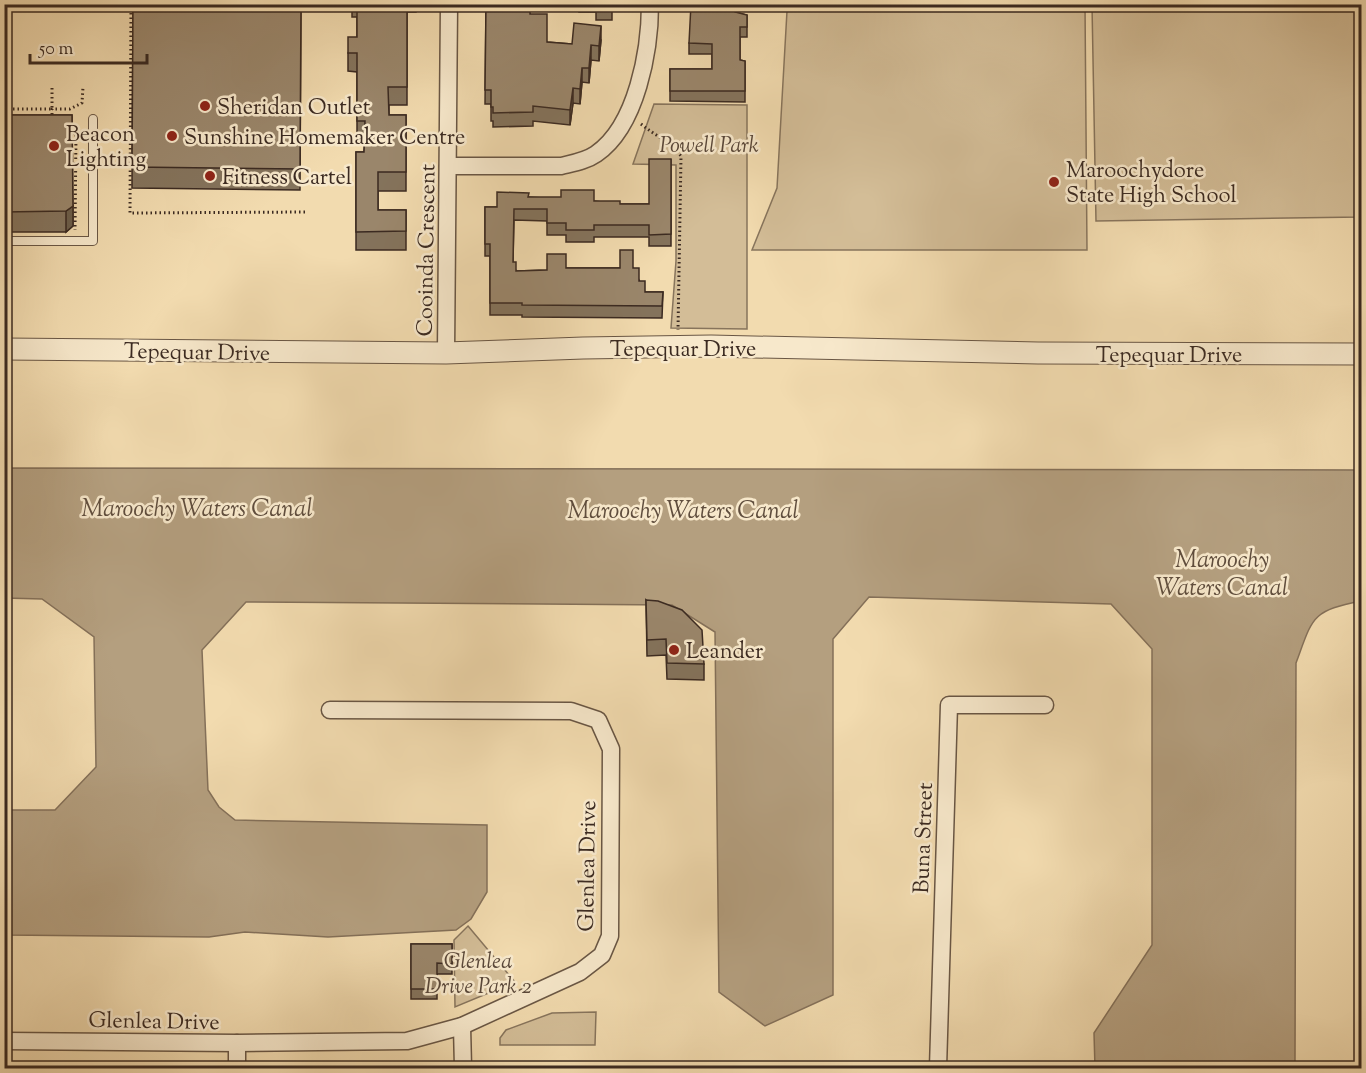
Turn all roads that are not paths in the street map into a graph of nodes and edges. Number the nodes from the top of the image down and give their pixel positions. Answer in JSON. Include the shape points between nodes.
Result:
{"nodes":[{"id":1,"x":449,"y":4,"type":"edge"},
{"id":2,"x":650,"y":4,"type":"edge"},
{"id":3,"x":93,"y":119,"type":"dead end"},
{"id":4,"x":448,"y":166,"type":"junction"},
{"id":5,"x":4,"y":241,"type":"edge"},
{"id":6,"x":4,"y":350,"type":"edge"},
{"id":7,"x":446,"y":353,"type":"junction"},
{"id":8,"x":1362,"y":354,"type":"edge"},
{"id":9,"x":1045,"y":705,"type":"dead end"},
{"id":10,"x":330,"y":710,"type":"dead end"},
{"id":11,"x":462,"y":1026,"type":"junction"},
{"id":12,"x":4,"y":1041,"type":"edge"},
{"id":13,"x":237,"y":1043,"type":"junction"},
{"id":14,"x":237,"y":1068,"type":"edge"},
{"id":15,"x":463,"y":1068,"type":"edge"},
{"id":16,"x":938,"y":1068,"type":"edge"}],
"edges":[{"from":1,"to":4,"type":"street","name":"Cooinda Crescent"},
{"from":2,"to":4,"type":"street","via":[[649,42],[630,109],[614,137],[597,154],[561,166]]},
{"from":3,"to":5,"type":"lane","via":[[93,241]]},
{"from":4,"to":7,"type":"street","name":"Cooinda Crescent"},
{"from":6,"to":7,"type":"street","name":"Tepequar Drive"},
{"from":7,"to":8,"type":"street","name":"Tepequar Drive","via":[[711,346]]},
{"from":9,"to":16,"type":"street","name":"Buna Street","via":[[949,705]]},
{"from":10,"to":11,"type":"street","name":"Glenlea Drive","via":[[571,711],[598,720],[611,749],[610,936],[602,955],[580,972]]},
{"from":11,"to":13,"type":"street","name":"Glenlea Drive","via":[[406,1041]]},
{"from":11,"to":15,"type":"street"},
{"from":12,"to":13,"type":"street","name":"Glenlea Drive"},
{"from":13,"to":14,"type":"street"}]}
